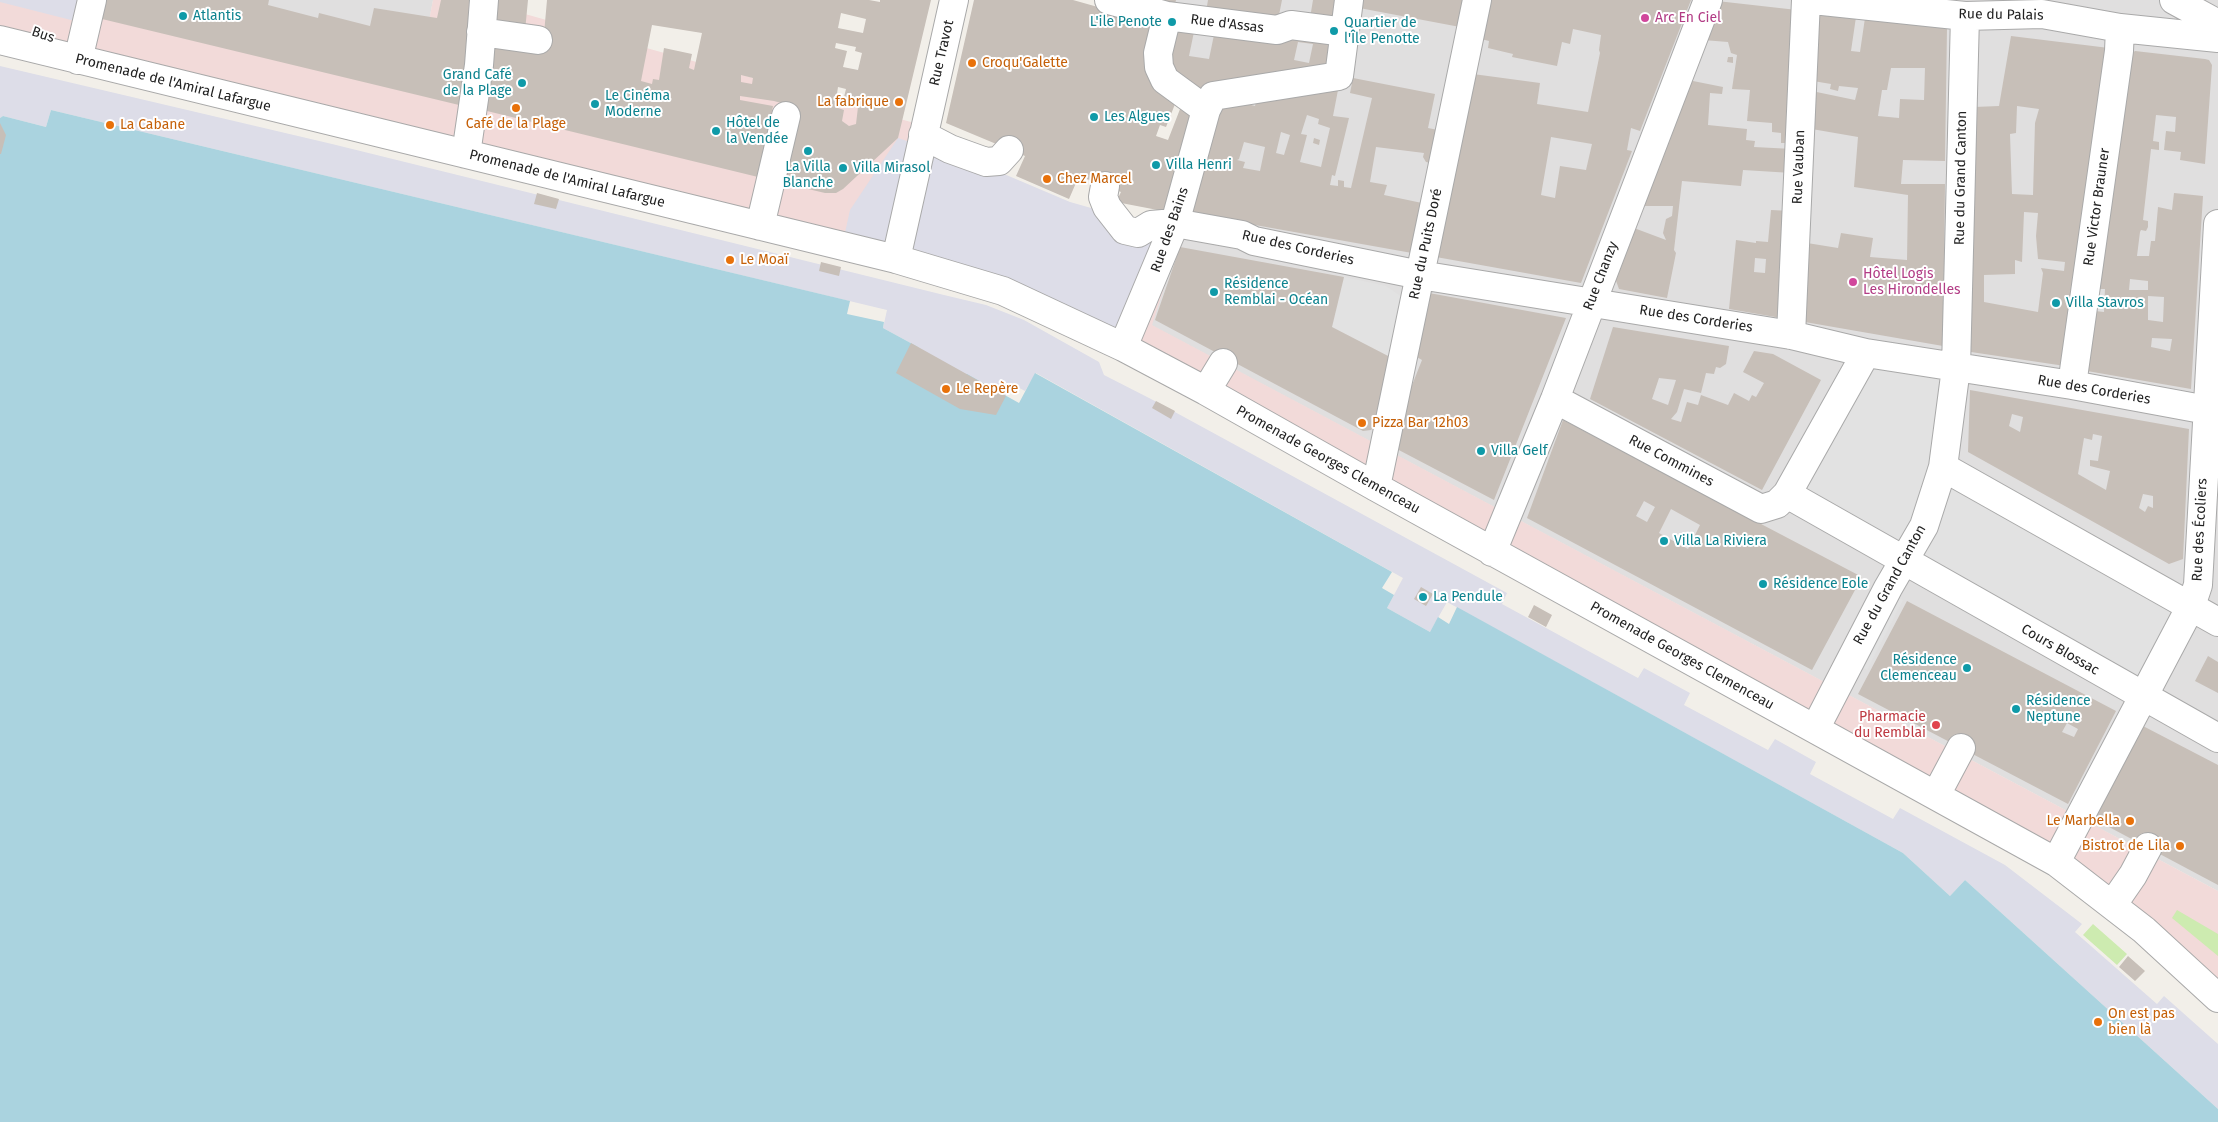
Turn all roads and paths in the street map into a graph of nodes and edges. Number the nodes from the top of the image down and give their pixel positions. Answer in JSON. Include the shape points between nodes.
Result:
{"nodes":[{"id":1,"x":92,"y":0,"type":"edge"},
{"id":2,"x":484,"y":0,"type":"edge"},
{"id":3,"x":954,"y":0,"type":"edge"},
{"id":4,"x":1110,"y":0,"type":"edge"},
{"id":5,"x":1349,"y":0,"type":"edge"},
{"id":6,"x":1477,"y":0,"type":"edge"},
{"id":7,"x":1708,"y":0,"type":"edge"},
{"id":8,"x":1806,"y":0,"type":"edge"},
{"id":9,"x":1813,"y":0,"type":"edge"},
{"id":10,"x":2174,"y":0,"type":"edge"},
{"id":11,"x":2042,"y":7,"type":"edge"},
{"id":12,"x":1167,"y":16,"type":"junction"},
{"id":13,"x":1965,"y":16,"type":"junction"},
{"id":14,"x":0,"y":22,"type":"edge"},
{"id":15,"x":2218,"y":24,"type":"edge"},
{"id":16,"x":2120,"y":28,"type":"junction"},
{"id":17,"x":481,"y":32,"type":"junction"},
{"id":18,"x":1345,"y":32,"type":"junction"},
{"id":19,"x":2218,"y":38,"type":"edge"},
{"id":20,"x":0,"y":40,"type":"edge"},
{"id":21,"x":538,"y":40,"type":"dead end"},
{"id":22,"x":78,"y":60,"type":"junction"},
{"id":23,"x":1206,"y":110,"type":"junction"},
{"id":24,"x":786,"y":116,"type":"dead end"},
{"id":25,"x":923,"y":135,"type":"junction"},
{"id":26,"x":1009,"y":150,"type":"dead end"},
{"id":27,"x":466,"y":154,"type":"junction"},
{"id":28,"x":1105,"y":186,"type":"dead end"},
{"id":29,"x":1175,"y":223,"type":"junction"},
{"id":30,"x":2218,"y":224,"type":"edge"},
{"id":31,"x":760,"y":226,"type":"junction"},
{"id":32,"x":896,"y":259,"type":"junction"},
{"id":33,"x":1420,"y":275,"type":"junction"},
{"id":34,"x":1591,"y":303,"type":"junction"},
{"id":35,"x":1792,"y":335,"type":"junction"},
{"id":36,"x":1124,"y":347,"type":"junction"},
{"id":37,"x":1866,"y":353,"type":"junction"},
{"id":38,"x":1223,"y":363,"type":"dead end"},
{"id":39,"x":1956,"y":368,"type":"junction"},
{"id":40,"x":2072,"y":385,"type":"junction"},
{"id":41,"x":1206,"y":391,"type":"junction"},
{"id":42,"x":1555,"y":399,"type":"junction"},
{"id":43,"x":2212,"y":412,"type":"edge"},
{"id":44,"x":1943,"y":467,"type":"junction"},
{"id":45,"x":1376,"y":487,"type":"junction"},
{"id":46,"x":1787,"y":494,"type":"junction"},
{"id":47,"x":1492,"y":552,"type":"junction"},
{"id":48,"x":1903,"y":559,"type":"junction"},
{"id":49,"x":2191,"y":606,"type":"junction"},
{"id":50,"x":2218,"y":622,"type":"edge"},
{"id":51,"x":2143,"y":696,"type":"junction"},
{"id":52,"x":1815,"y":729,"type":"junction"},
{"id":53,"x":2218,"y":738,"type":"edge"},
{"id":54,"x":1961,"y":748,"type":"dead end"},
{"id":55,"x":1936,"y":795,"type":"junction"},
{"id":56,"x":2148,"y":847,"type":"dead end"},
{"id":57,"x":2056,"y":862,"type":"junction"},
{"id":58,"x":2113,"y":904,"type":"junction"},
{"id":59,"x":2218,"y":998,"type":"edge"}],
"edges":[{"from":1,"to":22,"type":"street"},
{"from":2,"to":17,"type":"street"},
{"from":3,"to":25,"type":"street","name":"Rue Travot"},
{"from":4,"to":12,"type":"street","name":"Rue d'Assas"},
{"from":5,"to":18,"type":"street"},
{"from":6,"to":33,"type":"street","name":"Rue du Puits Doré"},
{"from":7,"to":34,"type":"street","name":"Rue Chanzy"},
{"from":8,"to":35,"type":"street","name":"Rue Vauban"},
{"from":9,"to":13,"type":"street","name":"Rue du Palais"},
{"from":10,"to":15,"type":"street"},
{"from":11,"to":13,"type":"street","name":"Rue du Palais"},
{"from":11,"to":16,"type":"street","name":"Rue du Palais"},
{"from":12,"to":18,"type":"street","name":"Rue d'Assas","via":[[1277,30],[1291,25]]},
{"from":12,"to":23,"type":"street","via":[[1158,53],[1159,67],[1165,80]]},
{"from":13,"to":39,"type":"street","name":"Rue du Grand Canton"},
{"from":14,"to":22,"type":"street","name":"Bus","via":[[56,37]]},
{"from":16,"to":19,"type":"street","name":"Rue du Palais"},
{"from":16,"to":40,"type":"street","name":"Rue Victor Brauner"},
{"from":17,"to":21,"type":"street"},
{"from":17,"to":27,"type":"street"},
{"from":18,"to":23,"type":"street","via":[[1339,76],[1213,96]]},
{"from":20,"to":22,"type":"street","name":"Promenade de l'Amiral Lafargue"},
{"from":22,"to":27,"type":"street","name":"Promenade de l'Amiral Lafargue"},
{"from":23,"to":29,"type":"street","name":"Rue des Bains"},
{"from":24,"to":31,"type":"street"},
{"from":25,"to":26,"type":"street","via":[[986,162],[999,161]]},
{"from":25,"to":32,"type":"street","name":"Rue Travot"},
{"from":27,"to":31,"type":"street","name":"Promenade de l'Amiral Lafargue"},
{"from":28,"to":29,"type":"street","name":"Rue des Corderies","via":[[1103,197],[1107,207],[1125,230],[1138,232],[1151,225]]},
{"from":29,"to":33,"type":"street","name":"Rue des Corderies"},
{"from":29,"to":36,"type":"street","name":"Rue des Bains"},
{"from":30,"to":43,"type":"street","name":"Rue des Écoliers"},
{"from":31,"to":32,"type":"street","name":"Promenade de l'Amiral Lafargue"},
{"from":32,"to":36,"type":"street","name":"Promenade de l'Amiral Lafargue","via":[[1003,290]]},
{"from":33,"to":34,"type":"street","name":"Rue des Corderies"},
{"from":33,"to":45,"type":"street","name":"Rue du Puits Doré"},
{"from":34,"to":35,"type":"street","name":"Rue des Corderies"},
{"from":34,"to":42,"type":"street","name":"Rue Chanzy"},
{"from":35,"to":37,"type":"street","name":"Rue des Corderies"},
{"from":36,"to":41,"type":"street","name":"Promenade Georges Clemenceau"},
{"from":37,"to":39,"type":"street","name":"Rue des Corderies"},
{"from":37,"to":46,"type":"street","name":"Rue Commines"},
{"from":38,"to":41,"type":"street"},
{"from":39,"to":40,"type":"street","name":"Rue des Corderies"},
{"from":39,"to":44,"type":"street","name":"Rue du Grand Canton"},
{"from":40,"to":43,"type":"street","name":"Rue des Corderies"},
{"from":41,"to":45,"type":"street","name":"Promenade Georges Clemenceau"},
{"from":42,"to":46,"type":"street","name":"Rue Commines","via":[[1761,509],[1777,504]]},
{"from":42,"to":47,"type":"street","name":"Rue Chanzy"},
{"from":43,"to":49,"type":"street","name":"Rue des Écoliers","via":[[2198,585]]},
{"from":44,"to":48,"type":"street","name":"Rue du Grand Canton","via":[[1924,526]]},
{"from":44,"to":49,"type":"street"},
{"from":45,"to":47,"type":"street","name":"Promenade Georges Clemenceau"},
{"from":46,"to":48,"type":"street"},
{"from":47,"to":52,"type":"street","name":"Promenade Georges Clemenceau"},
{"from":48,"to":51,"type":"street","name":"Cours Blossac"},
{"from":48,"to":52,"type":"street","name":"Rue du Grand Canton"},
{"from":49,"to":50,"type":"street"},
{"from":49,"to":51,"type":"street","name":"Rue des Écoliers"},
{"from":51,"to":53,"type":"street","name":"Cours Blossac"},
{"from":51,"to":57,"type":"street","name":"Rue des Écoliers"},
{"from":52,"to":55,"type":"street","name":"Promenade Georges Clemenceau"},
{"from":54,"to":55,"type":"street"},
{"from":55,"to":57,"type":"street","name":"Promenade Georges Clemenceau"},
{"from":56,"to":58,"type":"street"},
{"from":57,"to":58,"type":"street","name":"Promenade Georges Clemenceau"},
{"from":58,"to":59,"type":"street","name":"Promenade Georges Clemenceau"}]}
